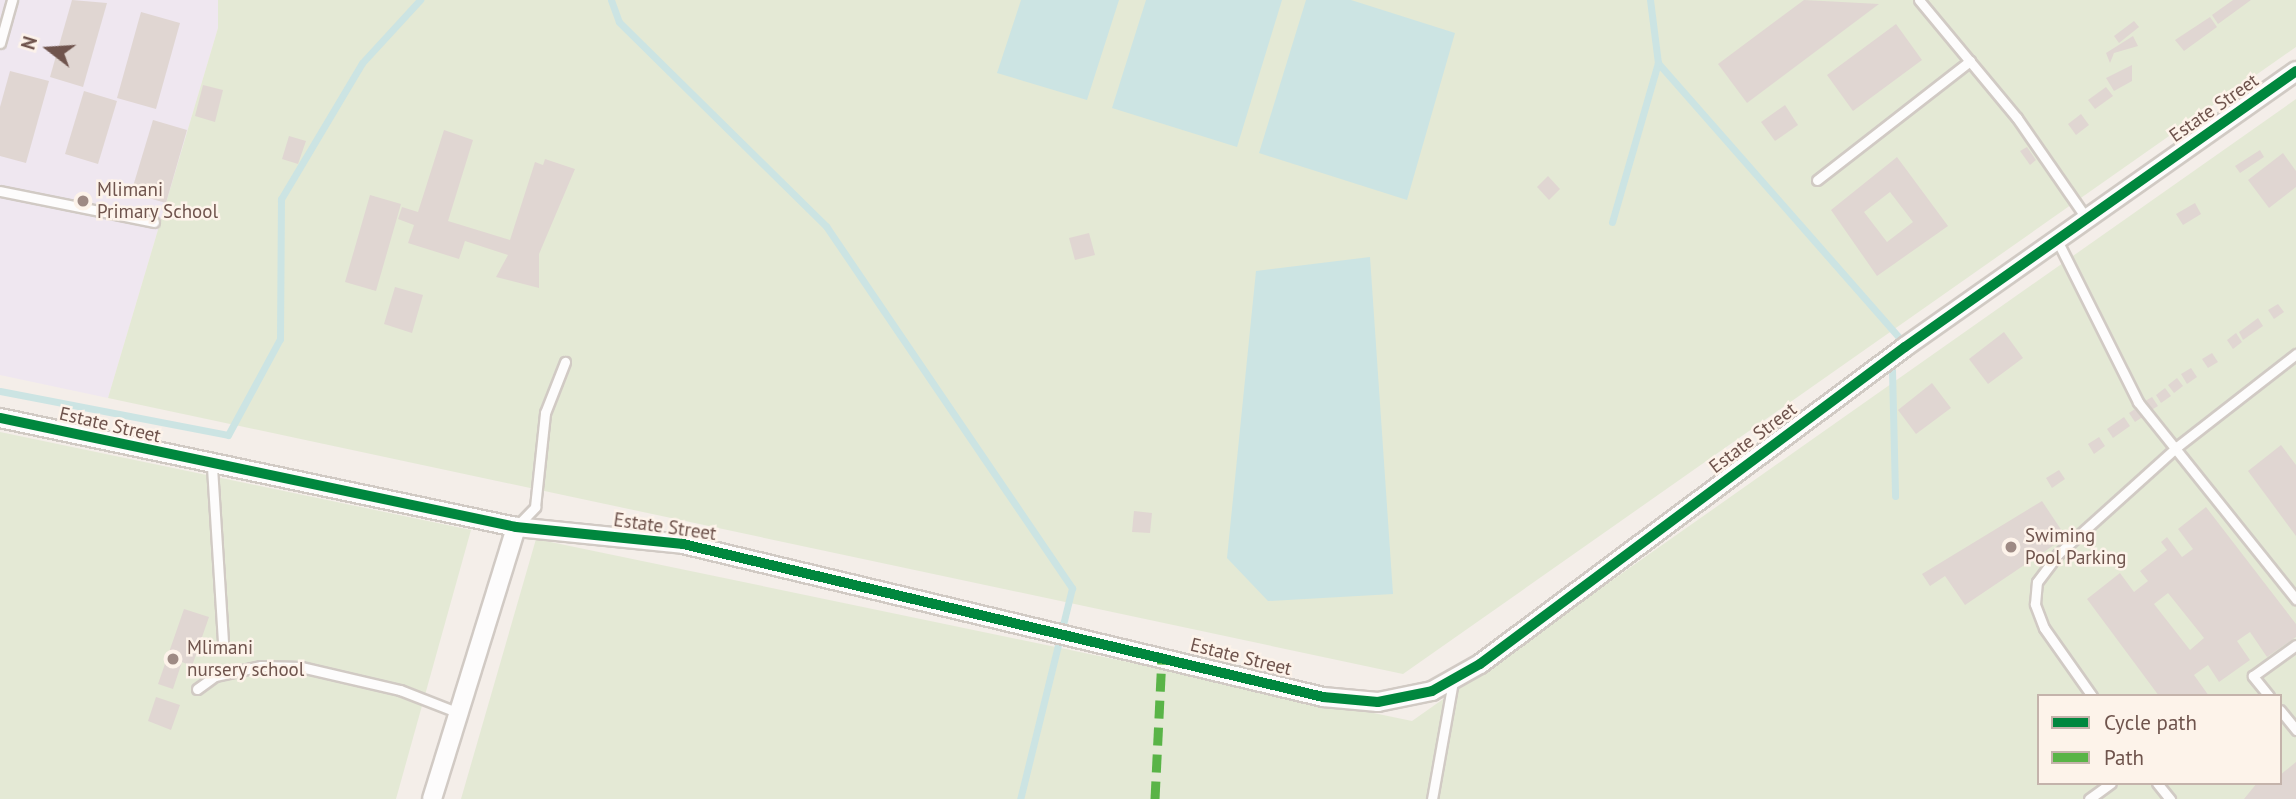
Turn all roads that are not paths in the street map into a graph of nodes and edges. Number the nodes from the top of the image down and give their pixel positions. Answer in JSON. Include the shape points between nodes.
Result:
{"nodes":[{"id":1,"x":12,"y":0,"type":"edge"},
{"id":2,"x":1919,"y":0,"type":"edge"},
{"id":3,"x":0,"y":43,"type":"edge"},
{"id":4,"x":1970,"y":61,"type":"junction"},
{"id":5,"x":2296,"y":71,"type":"edge"},
{"id":6,"x":1817,"y":180,"type":"dead end"},
{"id":7,"x":0,"y":191,"type":"edge"},
{"id":8,"x":2087,"y":219,"type":"junction"},
{"id":9,"x":155,"y":222,"type":"dead end"},
{"id":10,"x":2057,"y":240,"type":"junction"},
{"id":11,"x":2296,"y":354,"type":"edge"},
{"id":12,"x":565,"y":362,"type":"dead end"},
{"id":13,"x":0,"y":418,"type":"edge"},
{"id":14,"x":2178,"y":446,"type":"junction"},
{"id":15,"x":212,"y":467,"type":"junction"},
{"id":16,"x":516,"y":527,"type":"junction"},
{"id":17,"x":2296,"y":599,"type":"edge"},
{"id":18,"x":223,"y":643,"type":"dead end"},
{"id":19,"x":2296,"y":645,"type":"edge"},
{"id":20,"x":1453,"y":680,"type":"junction"},
{"id":21,"x":197,"y":689,"type":"dead end"},
{"id":22,"x":2091,"y":694,"type":"edge"},
{"id":23,"x":2267,"y":694,"type":"edge"},
{"id":24,"x":459,"y":713,"type":"junction"},
{"id":25,"x":2109,"y":785,"type":"edge"},
{"id":26,"x":432,"y":799,"type":"edge"},
{"id":27,"x":1432,"y":799,"type":"edge"},
{"id":28,"x":2089,"y":799,"type":"edge"}],
"edges":[{"from":1,"to":3,"type":"lane"},
{"from":2,"to":4,"type":"lane"},
{"from":4,"to":6,"type":"lane"},
{"from":4,"to":8,"type":"lane"},
{"from":5,"to":8,"type":"street","name":"Estate Street"},
{"from":7,"to":9,"type":"lane"},
{"from":8,"to":10,"type":"street","name":"Estate Street"},
{"from":10,"to":14,"type":"lane","via":[[2138,402]]},
{"from":10,"to":20,"type":"street","name":"Estate Street"},
{"from":11,"to":14,"type":"lane"},
{"from":12,"to":16,"type":"lane","via":[[545,413],[535,507]]},
{"from":13,"to":15,"type":"street","name":"Estate Street"},
{"from":14,"to":17,"type":"lane"},
{"from":14,"to":22,"type":"lane","via":[[2058,554],[2037,582],[2035,604],[2044,628]]},
{"from":15,"to":16,"type":"street","name":"Estate Street"},
{"from":15,"to":18,"type":"lane"},
{"from":16,"to":20,"type":"street","name":"Estate Street","via":[[683,544],[1323,696],[1378,702]]},
{"from":16,"to":24,"type":"street"},
{"from":19,"to":23,"type":"lane","via":[[2253,676]]},
{"from":20,"to":27,"type":"lane"},
{"from":21,"to":24,"type":"lane","via":[[215,677],[261,666],[301,667],[400,690]]},
{"from":24,"to":26,"type":"street"},
{"from":25,"to":28,"type":"lane"}]}
